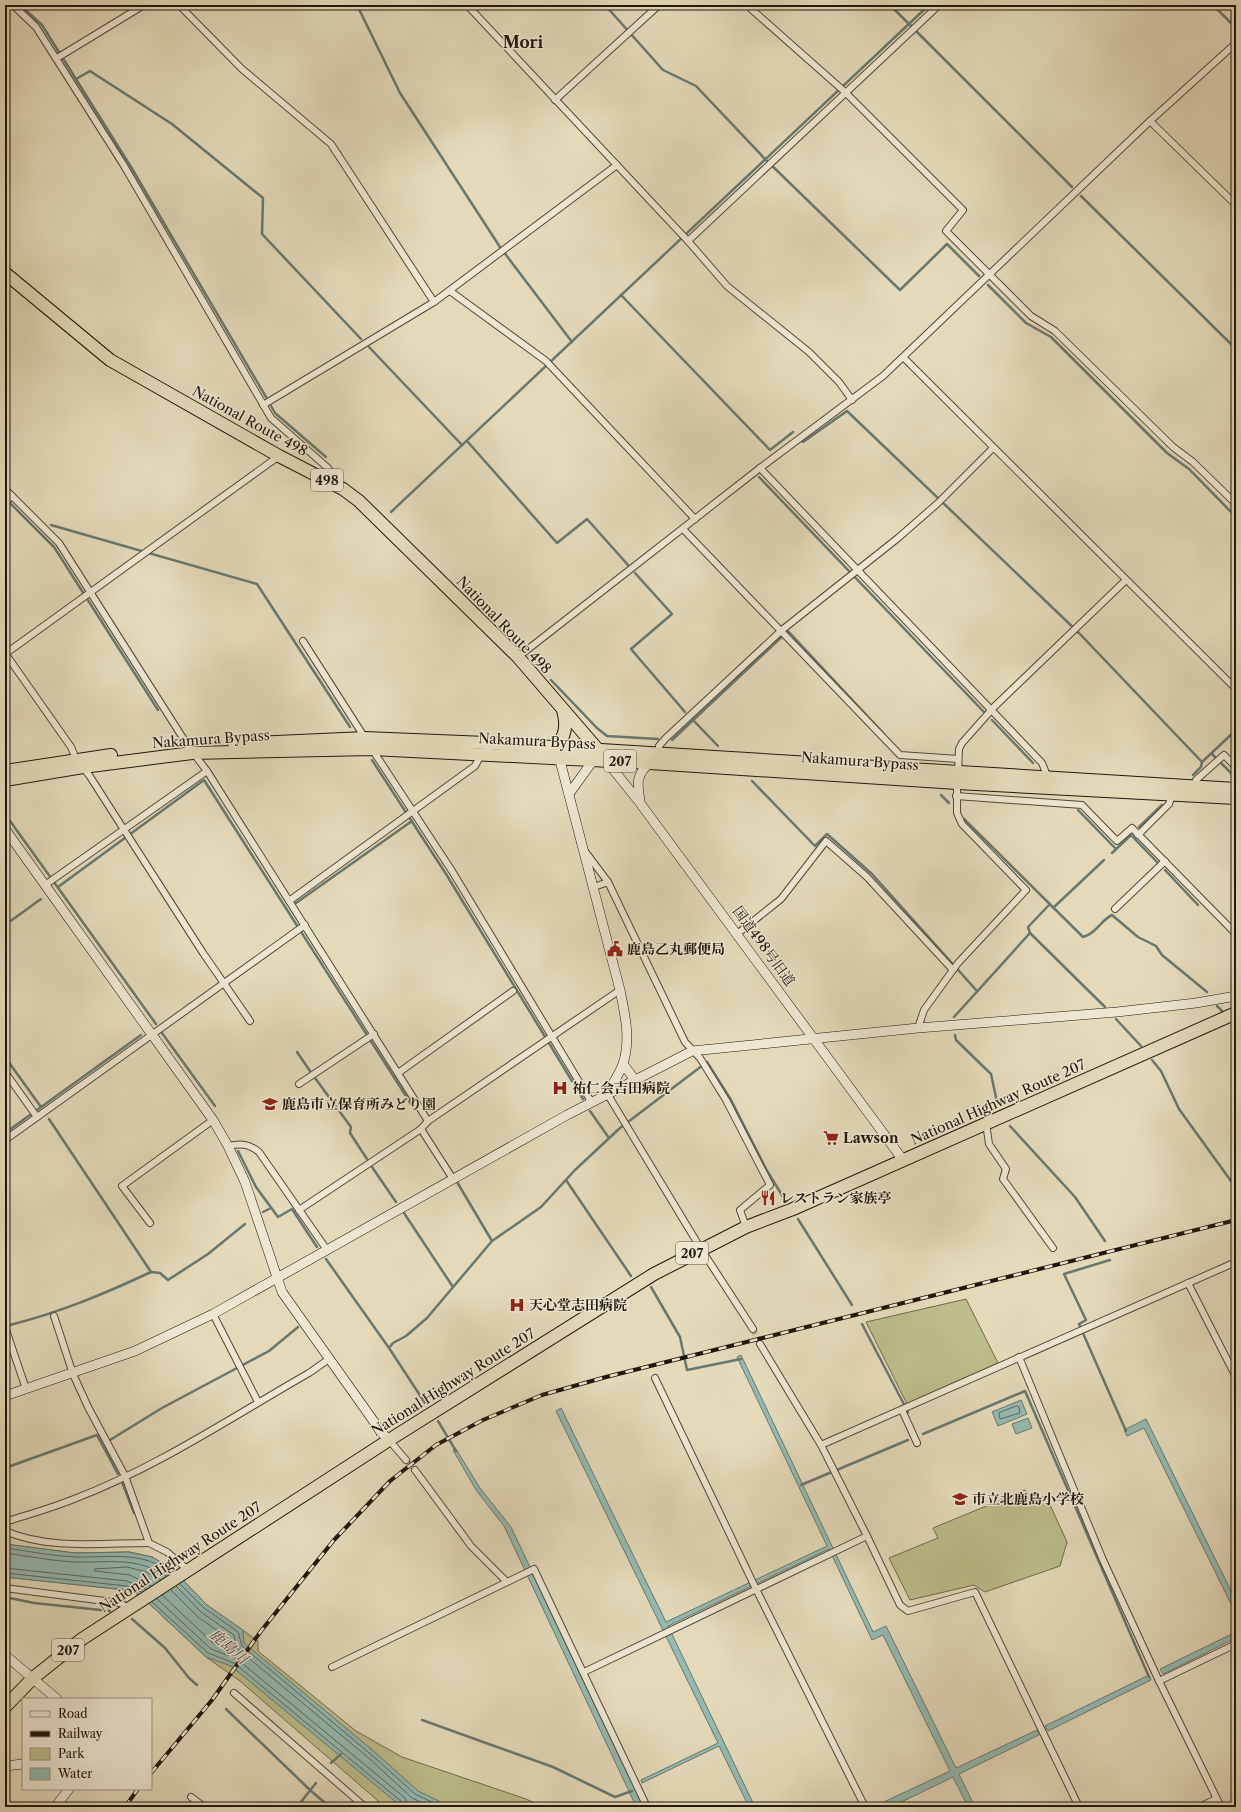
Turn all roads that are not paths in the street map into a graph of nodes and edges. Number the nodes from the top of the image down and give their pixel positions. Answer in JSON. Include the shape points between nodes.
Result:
{"nodes":[{"id":1,"x":13,"y":5,"type":"edge"},
{"id":2,"x":144,"y":5,"type":"edge"},
{"id":3,"x":179,"y":5,"type":"edge"},
{"id":4,"x":467,"y":5,"type":"edge"},
{"id":5,"x":660,"y":5,"type":"edge"},
{"id":6,"x":750,"y":5,"type":"edge"},
{"id":7,"x":939,"y":5,"type":"edge"},
{"id":8,"x":1236,"y":43,"type":"edge"},
{"id":9,"x":57,"y":58,"type":"junction"},
{"id":10,"x":845,"y":92,"type":"junction"},
{"id":11,"x":555,"y":100,"type":"junction"},
{"id":12,"x":1150,"y":121,"type":"junction"},
{"id":13,"x":616,"y":165,"type":"junction"},
{"id":14,"x":1236,"y":205,"type":"edge"},
{"id":15,"x":688,"y":241,"type":"junction"},
{"id":16,"x":5,"y":273,"type":"edge"},
{"id":17,"x":989,"y":275,"type":"junction"},
{"id":18,"x":450,"y":291,"type":"junction"},
{"id":19,"x":434,"y":302,"type":"junction"},
{"id":20,"x":904,"y":358,"type":"junction"},
{"id":21,"x":852,"y":400,"type":"junction"},
{"id":22,"x":263,"y":405,"type":"junction"},
{"id":23,"x":993,"y":448,"type":"junction"},
{"id":24,"x":279,"y":456,"type":"junction"},
{"id":25,"x":760,"y":468,"type":"junction"},
{"id":26,"x":343,"y":488,"type":"junction"},
{"id":27,"x":5,"y":489,"type":"edge"},
{"id":28,"x":12,"y":496,"type":"junction"},
{"id":29,"x":5,"y":502,"type":"edge"},
{"id":30,"x":1236,"y":504,"type":"edge"},
{"id":31,"x":696,"y":519,"type":"junction"},
{"id":32,"x":683,"y":529,"type":"junction"},
{"id":33,"x":853,"y":573,"type":"junction"},
{"id":34,"x":1126,"y":580,"type":"junction"},
{"id":35,"x":91,"y":591,"type":"junction"},
{"id":36,"x":784,"y":633,"type":"junction"},
{"id":37,"x":303,"y":641,"type":"dead end"},
{"id":38,"x":5,"y":654,"type":"edge"},
{"id":39,"x":518,"y":657,"type":"junction"},
{"id":40,"x":1236,"y":689,"type":"edge"},
{"id":41,"x":563,"y":709,"type":"junction"},
{"id":42,"x":992,"y":712,"type":"junction"},
{"id":43,"x":365,"y":738,"type":"junction"},
{"id":44,"x":484,"y":748,"type":"junction"},
{"id":45,"x":190,"y":749,"type":"junction"},
{"id":46,"x":372,"y":749,"type":"junction"},
{"id":47,"x":558,"y":753,"type":"junction"},
{"id":48,"x":600,"y":757,"type":"junction"},
{"id":49,"x":654,"y":758,"type":"junction"},
{"id":50,"x":958,"y":759,"type":"junction"},
{"id":51,"x":79,"y":763,"type":"junction"},
{"id":52,"x":1236,"y":767,"type":"edge"},
{"id":53,"x":5,"y":771,"type":"edge"},
{"id":54,"x":207,"y":771,"type":"junction"},
{"id":55,"x":958,"y":778,"type":"junction"},
{"id":56,"x":5,"y":780,"type":"edge"},
{"id":57,"x":1049,"y":782,"type":"junction"},
{"id":58,"x":1194,"y":786,"type":"junction"},
{"id":59,"x":1236,"y":789,"type":"edge"},
{"id":60,"x":1078,"y":790,"type":"junction"},
{"id":61,"x":569,"y":794,"type":"junction"},
{"id":62,"x":1172,"y":795,"type":"junction"},
{"id":63,"x":956,"y":796,"type":"junction"},
{"id":64,"x":1236,"y":798,"type":"edge"},
{"id":65,"x":640,"y":803,"type":"junction"},
{"id":66,"x":1078,"y":804,"type":"junction"},
{"id":67,"x":412,"y":812,"type":"junction"},
{"id":68,"x":5,"y":829,"type":"edge"},
{"id":69,"x":123,"y":829,"type":"junction"},
{"id":70,"x":1138,"y":834,"type":"junction"},
{"id":71,"x":584,"y":849,"type":"junction"},
{"id":72,"x":1165,"y":862,"type":"junction"},
{"id":73,"x":608,"y":882,"type":"junction"},
{"id":74,"x":47,"y":883,"type":"junction"},
{"id":75,"x":594,"y":887,"type":"junction"},
{"id":76,"x":289,"y":901,"type":"junction"},
{"id":77,"x":1115,"y":909,"type":"dead end"},
{"id":78,"x":305,"y":925,"type":"junction"},
{"id":79,"x":737,"y":934,"type":"junction"},
{"id":80,"x":1236,"y":934,"type":"edge"},
{"id":81,"x":953,"y":970,"type":"junction"},
{"id":82,"x":224,"y":983,"type":"junction"},
{"id":83,"x":620,"y":990,"type":"junction"},
{"id":84,"x":514,"y":991,"type":"dead end"},
{"id":85,"x":1236,"y":996,"type":"edge"},
{"id":86,"x":1236,"y":1013,"type":"edge"},
{"id":87,"x":250,"y":1021,"type":"dead end"},
{"id":88,"x":918,"y":1028,"type":"junction"},
{"id":89,"x":152,"y":1034,"type":"junction"},
{"id":90,"x":374,"y":1034,"type":"junction"},
{"id":91,"x":552,"y":1037,"type":"junction"},
{"id":92,"x":815,"y":1038,"type":"junction"},
{"id":93,"x":692,"y":1050,"type":"junction"},
{"id":94,"x":623,"y":1064,"type":"junction"},
{"id":95,"x":5,"y":1072,"type":"edge"},
{"id":96,"x":398,"y":1073,"type":"junction"},
{"id":97,"x":635,"y":1080,"type":"junction"},
{"id":98,"x":299,"y":1084,"type":"dead end"},
{"id":99,"x":608,"y":1095,"type":"junction"},
{"id":100,"x":592,"y":1103,"type":"junction"},
{"id":101,"x":37,"y":1117,"type":"junction"},
{"id":102,"x":213,"y":1120,"type":"junction"},
{"id":103,"x":428,"y":1121,"type":"junction"},
{"id":104,"x":986,"y":1123,"type":"junction"},
{"id":105,"x":421,"y":1129,"type":"junction"},
{"id":106,"x":5,"y":1140,"type":"edge"},
{"id":107,"x":228,"y":1146,"type":"junction"},
{"id":108,"x":903,"y":1160,"type":"junction"},
{"id":109,"x":453,"y":1179,"type":"junction"},
{"id":110,"x":299,"y":1210,"type":"junction"},
{"id":111,"x":150,"y":1223,"type":"dead end"},
{"id":112,"x":746,"y":1227,"type":"junction"},
{"id":113,"x":1053,"y":1248,"type":"dead end"},
{"id":114,"x":701,"y":1249,"type":"junction"},
{"id":115,"x":327,"y":1250,"type":"junction"},
{"id":116,"x":1236,"y":1262,"type":"edge"},
{"id":117,"x":277,"y":1278,"type":"junction"},
{"id":118,"x":1188,"y":1283,"type":"junction"},
{"id":119,"x":213,"y":1314,"type":"junction"},
{"id":120,"x":54,"y":1316,"type":"dead end"},
{"id":121,"x":5,"y":1327,"type":"edge"},
{"id":122,"x":753,"y":1329,"type":"tunnel mouth"},
{"id":123,"x":760,"y":1344,"type":"tunnel mouth"},
{"id":124,"x":1019,"y":1357,"type":"junction"},
{"id":125,"x":329,"y":1359,"type":"junction"},
{"id":126,"x":73,"y":1374,"type":"junction"},
{"id":127,"x":655,"y":1378,"type":"dead end"},
{"id":128,"x":1236,"y":1378,"type":"edge"},
{"id":129,"x":26,"y":1389,"type":"junction"},
{"id":130,"x":5,"y":1396,"type":"edge"},
{"id":131,"x":258,"y":1402,"type":"junction"},
{"id":132,"x":902,"y":1410,"type":"junction"},
{"id":133,"x":389,"y":1440,"type":"junction"},
{"id":134,"x":917,"y":1443,"type":"dead end"},
{"id":135,"x":821,"y":1445,"type":"junction"},
{"id":136,"x":406,"y":1460,"type":"tunnel mouth"},
{"id":137,"x":415,"y":1470,"type":"tunnel mouth"},
{"id":138,"x":125,"y":1476,"type":"junction"},
{"id":139,"x":5,"y":1520,"type":"edge"},
{"id":140,"x":5,"y":1531,"type":"edge"},
{"id":141,"x":867,"y":1536,"type":"junction"},
{"id":142,"x":149,"y":1543,"type":"junction"},
{"id":143,"x":188,"y":1570,"type":"junction"},
{"id":144,"x":506,"y":1581,"type":"junction"},
{"id":145,"x":5,"y":1588,"type":"edge"},
{"id":146,"x":756,"y":1590,"type":"junction"},
{"id":147,"x":133,"y":1605,"type":"junction"},
{"id":148,"x":1236,"y":1644,"type":"edge"},
{"id":149,"x":5,"y":1655,"type":"edge"},
{"id":150,"x":332,"y":1667,"type":"dead end"},
{"id":151,"x":584,"y":1672,"type":"junction"},
{"id":152,"x":33,"y":1678,"type":"junction"},
{"id":153,"x":1159,"y":1682,"type":"junction"},
{"id":154,"x":234,"y":1693,"type":"dead end"},
{"id":155,"x":56,"y":1698,"type":"edge"},
{"id":156,"x":5,"y":1707,"type":"edge"},
{"id":157,"x":22,"y":1764,"type":"edge"},
{"id":158,"x":5,"y":1766,"type":"edge"},
{"id":159,"x":68,"y":1790,"type":"edge"},
{"id":160,"x":191,"y":1797,"type":"dead end"},
{"id":161,"x":1216,"y":1799,"type":"junction"},
{"id":162,"x":55,"y":1807,"type":"edge"},
{"id":163,"x":204,"y":1807,"type":"edge"},
{"id":164,"x":365,"y":1807,"type":"edge"},
{"id":165,"x":647,"y":1807,"type":"edge"},
{"id":166,"x":865,"y":1807,"type":"edge"},
{"id":167,"x":1079,"y":1807,"type":"edge"},
{"id":168,"x":1199,"y":1807,"type":"edge"},
{"id":169,"x":1221,"y":1807,"type":"edge"}],
"edges":[{"from":1,"to":9,"type":"street","via":[[36,27]]},
{"from":2,"to":9,"type":"street"},
{"from":3,"to":19,"type":"street","via":[[242,70],[331,144]]},
{"from":4,"to":11,"type":"street"},
{"from":5,"to":11,"type":"street"},
{"from":6,"to":10,"type":"street","via":[[750,8]]},
{"from":7,"to":10,"type":"street"},
{"from":8,"to":12,"type":"street"},
{"from":9,"to":22,"type":"street","via":[[124,164]]},
{"from":10,"to":15,"type":"street"},
{"from":10,"to":17,"type":"street","via":[[964,210],[946,231]]},
{"from":11,"to":13,"type":"street"},
{"from":12,"to":14,"type":"street"},
{"from":12,"to":17,"type":"street"},
{"from":13,"to":15,"type":"street"},
{"from":13,"to":18,"type":"street"},
{"from":15,"to":21,"type":"street","via":[[726,286],[824,366]]},
{"from":16,"to":24,"type":"highway","name":"National Route 498","number":"498","via":[[110,360]]},
{"from":17,"to":20,"type":"street"},
{"from":17,"to":30,"type":"street","via":[[1031,316],[1055,331],[1173,447],[1193,462]]},
{"from":18,"to":19,"type":"street"},
{"from":18,"to":31,"type":"street","via":[[548,363]]},
{"from":19,"to":22,"type":"street"},
{"from":20,"to":21,"type":"street"},
{"from":20,"to":23,"type":"street"},
{"from":21,"to":25,"type":"street"},
{"from":22,"to":26,"type":"street","via":[[271,418],[328,468]]},
{"from":23,"to":33,"type":"street","via":[[938,503]]},
{"from":23,"to":34,"type":"street"},
{"from":24,"to":26,"type":"highway","name":"National Route 498","number":"498"},
{"from":24,"to":35,"type":"street"},
{"from":25,"to":31,"type":"street"},
{"from":25,"to":33,"type":"street"},
{"from":26,"to":39,"type":"highway","name":"National Route 498","number":"498"},
{"from":27,"to":28,"type":"street"},
{"from":28,"to":29,"type":"street"},
{"from":28,"to":35,"type":"street","via":[[59,543]]},
{"from":31,"to":32,"type":"street"},
{"from":32,"to":36,"type":"street"},
{"from":32,"to":39,"type":"street"},
{"from":33,"to":36,"type":"street"},
{"from":33,"to":42,"type":"street"},
{"from":34,"to":40,"type":"street"},
{"from":34,"to":42,"type":"street"},
{"from":35,"to":38,"type":"street"},
{"from":35,"to":45,"type":"street"},
{"from":36,"to":49,"type":"street","via":[[666,738]]},
{"from":36,"to":50,"type":"street","via":[[900,755]]},
{"from":37,"to":43,"type":"street"},
{"from":38,"to":51,"type":"street","via":[[71,747]]},
{"from":39,"to":41,"type":"highway","name":"National Route 498","number":"498"},
{"from":41,"to":47,"type":"highway","via":[[566,725]]},
{"from":41,"to":48,"type":"highway","name":"National Route 498","number":"498"},
{"from":42,"to":50,"type":"street","via":[[962,743]]},
{"from":42,"to":57,"type":"street","via":[[1042,763]]},
{"from":43,"to":44,"type":"highway","name":"Nakamura Bypass","number":"207"},
{"from":43,"to":45,"type":"highway","name":"Nakamura Bypass","number":"207"},
{"from":44,"to":46,"type":"highway","name":"Nakamura Bypass","number":"207"},
{"from":44,"to":47,"type":"highway","name":"Nakamura Bypass","number":"207"},
{"from":44,"to":67,"type":"street","via":[[475,766]]},
{"from":45,"to":46,"type":"highway","name":"Nakamura Bypass","number":"207"},
{"from":45,"to":51,"type":"highway","name":"Nakamura Bypass","number":"207"},
{"from":45,"to":54,"type":"street"},
{"from":46,"to":67,"type":"street"},
{"from":47,"to":48,"type":"highway","name":"Nakamura Bypass","number":"207"},
{"from":47,"to":61,"type":"street"},
{"from":48,"to":49,"type":"highway","name":"Nakamura Bypass","number":"207"},
{"from":48,"to":61,"type":"street"},
{"from":48,"to":65,"type":"street","name":"国道498号旧道"},
{"from":49,"to":55,"type":"highway","name":"Nakamura Bypass","number":"207"},
{"from":49,"to":65,"type":"street","via":[[643,768],[638,779]]},
{"from":50,"to":55,"type":"street"},
{"from":51,"to":53,"type":"highway","name":"Nakamura Bypass","number":"207"},
{"from":51,"to":56,"type":"highway","name":"Nakamura Bypass","number":"207"},
{"from":51,"to":69,"type":"street"},
{"from":52,"to":58,"type":"street","via":[[1224,755],[1196,780]]},
{"from":54,"to":69,"type":"street"},
{"from":54,"to":76,"type":"street"},
{"from":55,"to":57,"type":"highway","name":"Nakamura Bypass","number":"207"},
{"from":55,"to":63,"type":"street"},
{"from":57,"to":58,"type":"highway","name":"Nakamura Bypass","number":"207"},
{"from":57,"to":60,"type":"highway","name":"Nakamura Bypass","number":"207"},
{"from":58,"to":59,"type":"highway","name":"Nakamura Bypass","number":"207"},
{"from":60,"to":62,"type":"highway","name":"Nakamura Bypass","number":"207"},
{"from":60,"to":66,"type":"street"},
{"from":61,"to":71,"type":"street"},
{"from":62,"to":64,"type":"highway","name":"Nakamura Bypass","number":"207"},
{"from":62,"to":70,"type":"street","via":[[1169,804]]},
{"from":63,"to":66,"type":"street"},
{"from":63,"to":81,"type":"street","via":[[956,813],[962,824],[1026,890]]},
{"from":65,"to":79,"type":"street","name":"国道498号旧道"},
{"from":66,"to":70,"type":"street","via":[[1082,805],[1117,841],[1132,828]]},
{"from":67,"to":76,"type":"street"},
{"from":67,"to":91,"type":"street","via":[[452,871]]},
{"from":68,"to":74,"type":"street"},
{"from":69,"to":74,"type":"street"},
{"from":69,"to":82,"type":"street"},
{"from":70,"to":72,"type":"street"},
{"from":71,"to":73,"type":"street"},
{"from":71,"to":75,"type":"street"},
{"from":72,"to":77,"type":"street"},
{"from":72,"to":80,"type":"street"},
{"from":73,"to":75,"type":"street"},
{"from":73,"to":93,"type":"street","via":[[685,1042]]},
{"from":74,"to":89,"type":"street"},
{"from":75,"to":83,"type":"street"},
{"from":76,"to":78,"type":"street"},
{"from":78,"to":82,"type":"street"},
{"from":78,"to":90,"type":"street"},
{"from":79,"to":81,"type":"street","via":[[781,899],[826,841],[867,877]]},
{"from":79,"to":92,"type":"street","name":"国道498号旧道"},
{"from":81,"to":88,"type":"street","via":[[924,1010]]},
{"from":82,"to":87,"type":"street"},
{"from":82,"to":89,"type":"street"},
{"from":83,"to":91,"type":"street"},
{"from":83,"to":94,"type":"street","via":[[628,1039]]},
{"from":84,"to":96,"type":"street"},
{"from":85,"to":88,"type":"street","via":[[1117,1012]]},
{"from":86,"to":104,"type":"highway","name":"National Highway Route 207","number":"207"},
{"from":88,"to":92,"type":"street"},
{"from":89,"to":101,"type":"street"},
{"from":89,"to":102,"type":"street"},
{"from":90,"to":96,"type":"street"},
{"from":90,"to":98,"type":"street"},
{"from":91,"to":100,"type":"street"},
{"from":91,"to":103,"type":"street"},
{"from":92,"to":93,"type":"street"},
{"from":92,"to":108,"type":"street","name":"国道498号旧道"},
{"from":93,"to":97,"type":"street"},
{"from":93,"to":112,"type":"street","via":[[704,1064],[726,1100],[770,1185],[740,1210]]},
{"from":94,"to":97,"type":"street"},
{"from":94,"to":99,"type":"street"},
{"from":95,"to":101,"type":"street"},
{"from":96,"to":103,"type":"street"},
{"from":97,"to":99,"type":"street"},
{"from":99,"to":100,"type":"street"},
{"from":99,"to":114,"type":"street"},
{"from":100,"to":109,"type":"street"},
{"from":101,"to":106,"type":"street"},
{"from":102,"to":107,"type":"street"},
{"from":102,"to":111,"type":"street","via":[[122,1186]]},
{"from":103,"to":105,"type":"street"},
{"from":104,"to":108,"type":"highway","name":"National Highway Route 207","number":"207"},
{"from":104,"to":113,"type":"street","via":[[989,1144],[1006,1169],[1003,1178]]},
{"from":105,"to":109,"type":"street"},
{"from":105,"to":110,"type":"street"},
{"from":107,"to":110,"type":"street","via":[[240,1143],[259,1152]]},
{"from":107,"to":117,"type":"street","via":[[256,1212]]},
{"from":108,"to":112,"type":"highway","name":"National Highway Route 207","number":"207"},
{"from":109,"to":115,"type":"street"},
{"from":110,"to":115,"type":"street"},
{"from":112,"to":114,"type":"highway","name":"National Highway Route 207","number":"207"},
{"from":114,"to":122,"type":"street"},
{"from":114,"to":133,"type":"highway","name":"National Highway Route 207","number":"207","via":[[609,1301]]},
{"from":115,"to":117,"type":"street"},
{"from":116,"to":118,"type":"street"},
{"from":117,"to":119,"type":"street"},
{"from":117,"to":125,"type":"street","via":[[282,1292]]},
{"from":118,"to":124,"type":"street"},
{"from":118,"to":128,"type":"street"},
{"from":119,"to":126,"type":"street","via":[[135,1351]]},
{"from":119,"to":131,"type":"street"},
{"from":120,"to":126,"type":"street"},
{"from":121,"to":129,"type":"street"},
{"from":123,"to":135,"type":"street"},
{"from":124,"to":132,"type":"street"},
{"from":124,"to":153,"type":"street","via":[[1104,1560]]},
{"from":125,"to":131,"type":"street"},
{"from":125,"to":133,"type":"street"},
{"from":126,"to":129,"type":"street"},
{"from":126,"to":138,"type":"street"},
{"from":127,"to":146,"type":"street"},
{"from":129,"to":130,"type":"street"},
{"from":131,"to":138,"type":"street","via":[[169,1454]]},
{"from":132,"to":134,"type":"street"},
{"from":132,"to":135,"type":"street"},
{"from":133,"to":136,"type":"street"},
{"from":133,"to":143,"type":"highway","name":"National Highway Route 207","number":"207"},
{"from":135,"to":141,"type":"street"},
{"from":137,"to":144,"type":"street","via":[[471,1546]]},
{"from":138,"to":139,"type":"street","via":[[74,1499]]},
{"from":138,"to":142,"type":"street"},
{"from":140,"to":142,"type":"street","via":[[24,1538],[65,1543]]},
{"from":141,"to":146,"type":"street"},
{"from":141,"to":167,"type":"street","via":[[900,1605],[908,1611],[975,1592]]},
{"from":142,"to":143,"type":"street","via":[[167,1552]]},
{"from":143,"to":147,"type":"highway","name":"National Highway Route 207","number":"207"},
{"from":144,"to":150,"type":"street"},
{"from":144,"to":151,"type":"street","via":[[534,1569]]},
{"from":145,"to":147,"type":"street"},
{"from":146,"to":151,"type":"street"},
{"from":146,"to":166,"type":"street"},
{"from":147,"to":152,"type":"highway","name":"National Highway Route 207","number":"207","via":[[82,1639]]},
{"from":148,"to":153,"type":"street"},
{"from":149,"to":152,"type":"street"},
{"from":151,"to":165,"type":"street"},
{"from":152,"to":155,"type":"street"},
{"from":152,"to":156,"type":"highway","name":"National Highway Route 207","number":"207"},
{"from":153,"to":161,"type":"street"},
{"from":154,"to":164,"type":"street"},
{"from":157,"to":158,"type":"street"},
{"from":159,"to":162,"type":"street"},
{"from":160,"to":163,"type":"street"},
{"from":161,"to":168,"type":"street"},
{"from":161,"to":169,"type":"street"}]}
